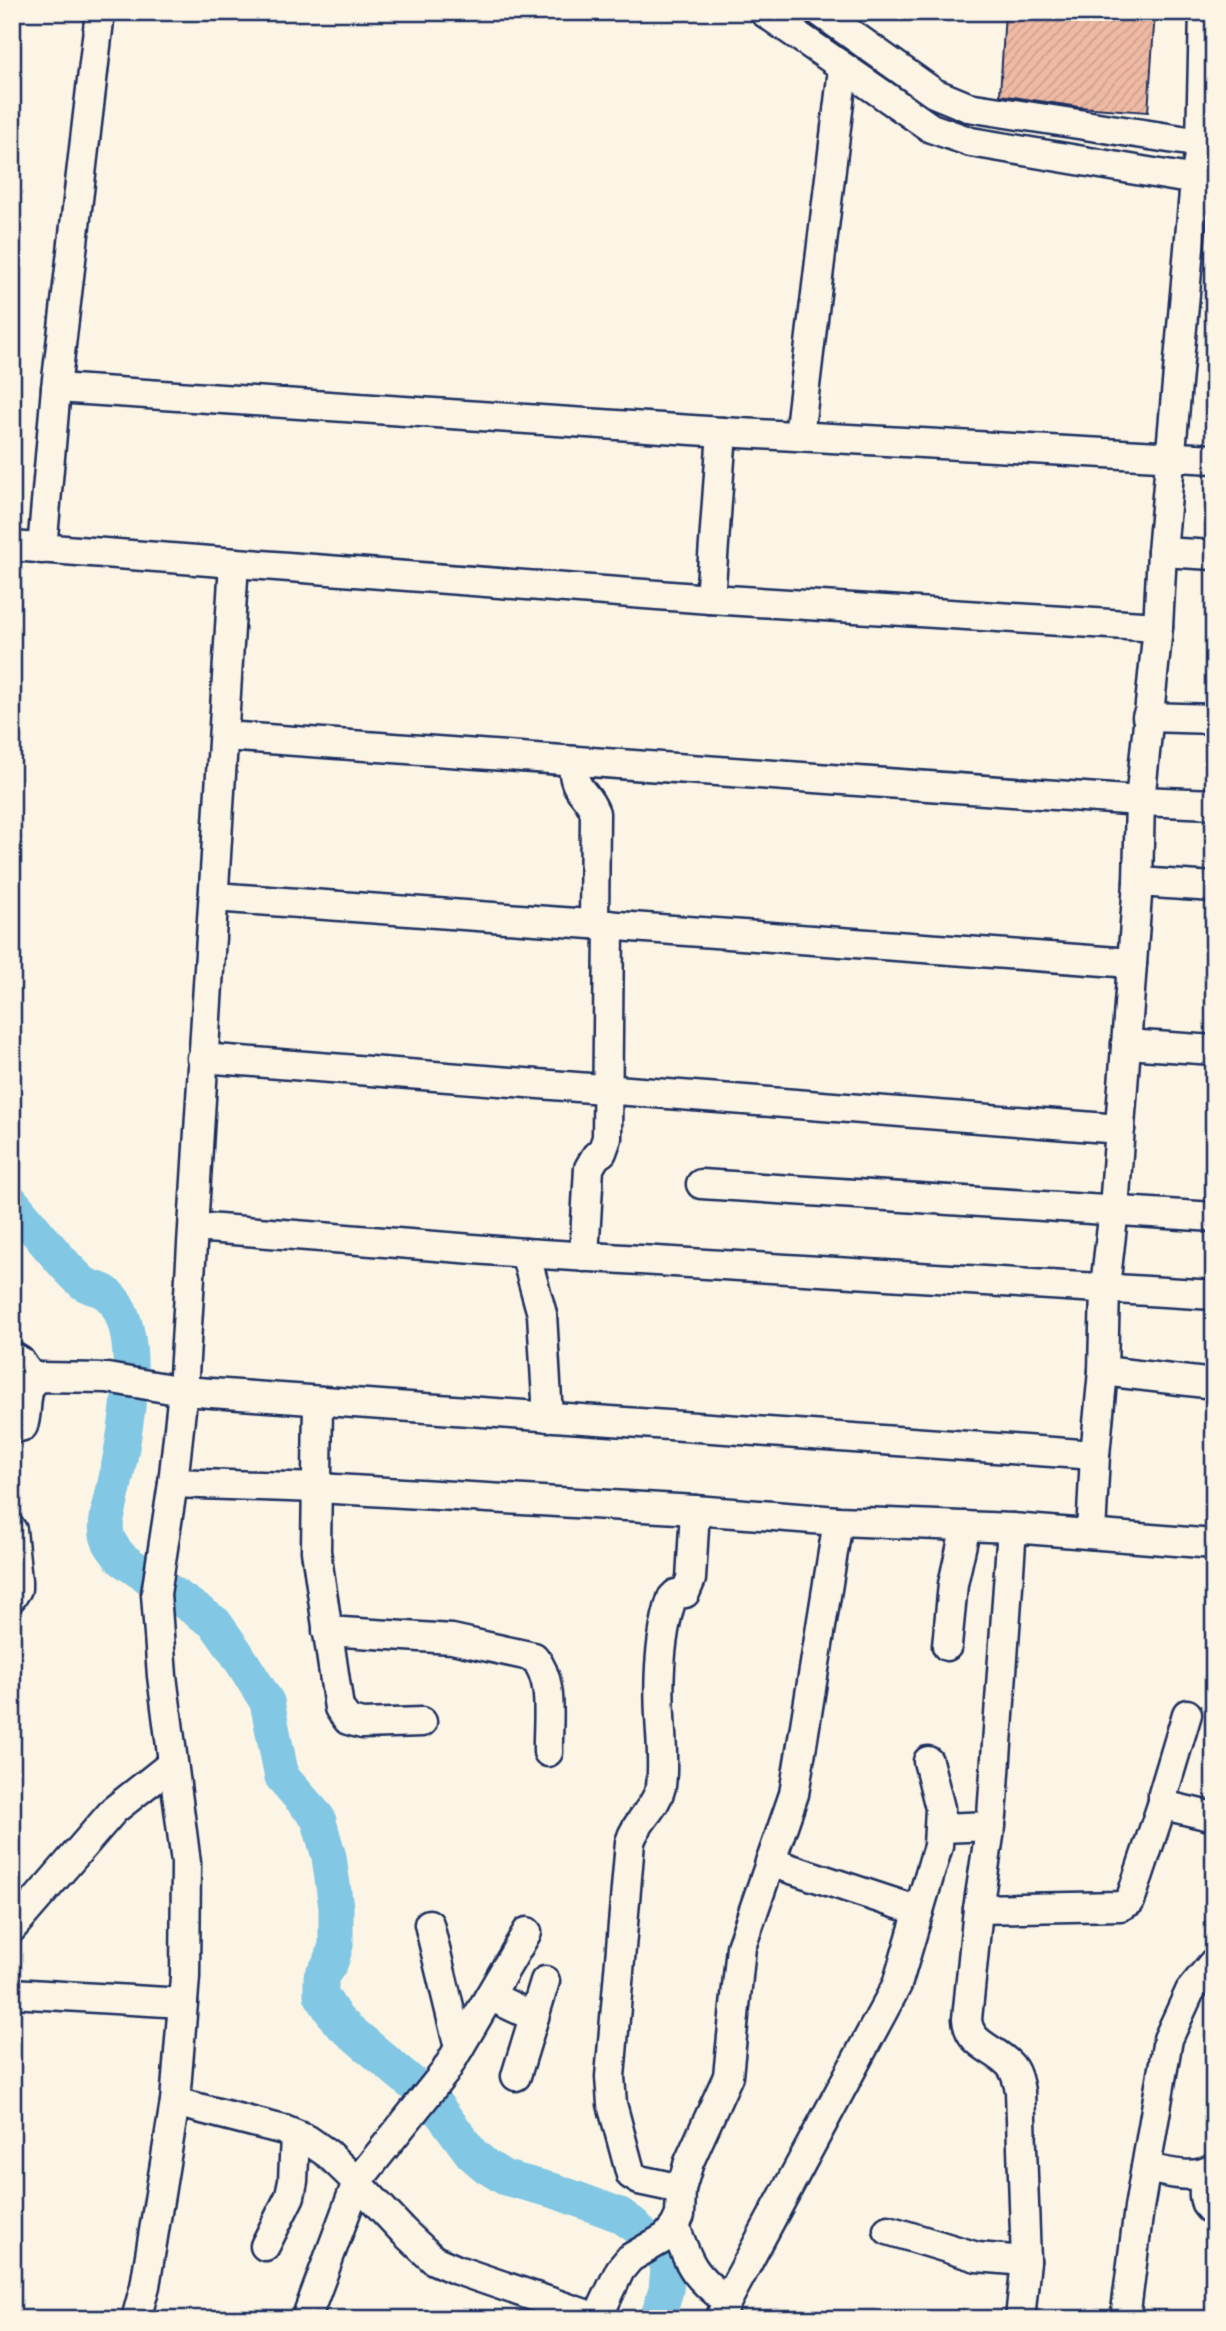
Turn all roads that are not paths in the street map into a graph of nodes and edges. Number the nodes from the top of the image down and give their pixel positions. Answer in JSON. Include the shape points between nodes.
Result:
{"nodes":[{"id":1,"x":100,"y":12,"type":"edge"},
{"id":2,"x":764,"y":12,"type":"edge"},
{"id":3,"x":820,"y":12,"type":"edge"},
{"id":4,"x":1204,"y":12,"type":"edge"},
{"id":5,"x":844,"y":69,"type":"junction"},
{"id":6,"x":1208,"y":143,"type":"edge"},
{"id":7,"x":1204,"y":182,"type":"edge"},
{"id":8,"x":57,"y":388,"type":"junction"},
{"id":9,"x":722,"y":432,"type":"junction"},
{"id":10,"x":799,"y":436,"type":"junction"},
{"id":11,"x":1171,"y":456,"type":"junction"},
{"id":12,"x":1214,"y":459,"type":"edge"},
{"id":13,"x":12,"y":546,"type":"edge"},
{"id":14,"x":43,"y":549,"type":"junction"},
{"id":15,"x":1162,"y":552,"type":"junction"},
{"id":16,"x":1214,"y":555,"type":"edge"},
{"id":17,"x":233,"y":563,"type":"junction"},
{"id":18,"x":710,"y":599,"type":"junction"},
{"id":19,"x":1158,"y":627,"type":"junction"},
{"id":20,"x":1147,"y":717,"type":"junction"},
{"id":21,"x":1214,"y":719,"type":"edge"},
{"id":22,"x":224,"y":736,"type":"junction"},
{"id":23,"x":573,"y":761,"type":"junction"},
{"id":24,"x":1140,"y":801,"type":"junction"},
{"id":25,"x":1214,"y":804,"type":"edge"},
{"id":26,"x":1138,"y":882,"type":"junction"},
{"id":27,"x":1214,"y":887,"type":"edge"},
{"id":28,"x":214,"y":897,"type":"junction"},
{"id":29,"x":602,"y":925,"type":"junction"},
{"id":30,"x":1132,"y":963,"type":"junction"},
{"id":31,"x":1126,"y":1044,"type":"junction"},
{"id":32,"x":1214,"y":1050,"type":"edge"},
{"id":33,"x":202,"y":1058,"type":"junction"},
{"id":34,"x":607,"y":1090,"type":"junction"},
{"id":35,"x":1120,"y":1129,"type":"junction"},
{"id":36,"x":701,"y":1184,"type":"dead end"},
{"id":37,"x":1114,"y":1209,"type":"junction"},
{"id":38,"x":1214,"y":1217,"type":"edge"},
{"id":39,"x":194,"y":1227,"type":"junction"},
{"id":40,"x":524,"y":1253,"type":"junction"},
{"id":41,"x":584,"y":1257,"type":"junction"},
{"id":42,"x":1105,"y":1287,"type":"junction"},
{"id":43,"x":1214,"y":1295,"type":"edge"},
{"id":44,"x":12,"y":1356,"type":"edge"},
{"id":45,"x":1103,"y":1371,"type":"junction"},
{"id":46,"x":33,"y":1380,"type":"junction"},
{"id":47,"x":1214,"y":1384,"type":"edge"},
{"id":48,"x":183,"y":1391,"type":"junction"},
{"id":49,"x":318,"y":1401,"type":"junction"},
{"id":50,"x":548,"y":1417,"type":"junction"},
{"id":51,"x":12,"y":1429,"type":"edge"},
{"id":52,"x":1095,"y":1455,"type":"junction"},
{"id":53,"x":173,"y":1483,"type":"junction"},
{"id":54,"x":318,"y":1488,"type":"junction"},
{"id":55,"x":695,"y":1510,"type":"junction"},
{"id":56,"x":838,"y":1521,"type":"junction"},
{"id":57,"x":966,"y":1526,"type":"junction"},
{"id":58,"x":1012,"y":1528,"type":"junction"},
{"id":59,"x":12,"y":1530,"type":"edge"},
{"id":60,"x":1091,"y":1534,"type":"junction"},
{"id":61,"x":1214,"y":1544,"type":"edge"},
{"id":62,"x":12,"y":1597,"type":"edge"},
{"id":63,"x":327,"y":1631,"type":"junction"},
{"id":64,"x":947,"y":1646,"type":"dead end"},
{"id":65,"x":1187,"y":1714,"type":"dead end"},
{"id":66,"x":422,"y":1722,"type":"dead end"},
{"id":67,"x":548,"y":1752,"type":"dead end"},
{"id":68,"x":928,"y":1760,"type":"dead end"},
{"id":69,"x":172,"y":1764,"type":"junction"},
{"id":70,"x":1163,"y":1802,"type":"junction"},
{"id":71,"x":1214,"y":1817,"type":"edge"},
{"id":72,"x":991,"y":1826,"type":"junction"},
{"id":73,"x":941,"y":1828,"type":"junction"},
{"id":74,"x":770,"y":1862,"type":"junction"},
{"id":75,"x":978,"y":1909,"type":"junction"},
{"id":76,"x":919,"y":1911,"type":"junction"},
{"id":77,"x":429,"y":1924,"type":"dead end"},
{"id":78,"x":12,"y":1928,"type":"edge"},
{"id":79,"x":527,"y":1932,"type":"dead end"},
{"id":80,"x":1214,"y":1963,"type":"edge"},
{"id":81,"x":545,"y":1981,"type":"dead end"},
{"id":82,"x":12,"y":1993,"type":"edge"},
{"id":83,"x":489,"y":1996,"type":"junction"},
{"id":84,"x":183,"y":2003,"type":"junction"},
{"id":85,"x":534,"y":2017,"type":"junction"},
{"id":86,"x":452,"y":2060,"type":"junction"},
{"id":87,"x":516,"y":2076,"type":"dead end"},
{"id":88,"x":174,"y":2102,"type":"junction"},
{"id":89,"x":295,"y":2135,"type":"junction"},
{"id":90,"x":1146,"y":2168,"type":"junction"},
{"id":91,"x":1209,"y":2171,"type":"edge"},
{"id":92,"x":357,"y":2182,"type":"junction"},
{"id":93,"x":681,"y":2189,"type":"junction"},
{"id":94,"x":1214,"y":2212,"type":"edge"},
{"id":95,"x":888,"y":2230,"type":"dead end"},
{"id":96,"x":670,"y":2231,"type":"junction"},
{"id":97,"x":265,"y":2246,"type":"dead end"},
{"id":98,"x":1026,"y":2261,"type":"junction"},
{"id":99,"x":723,"y":2310,"type":"edge"},
{"id":100,"x":597,"y":2318,"type":"edge"},
{"id":101,"x":136,"y":2319,"type":"edge"},
{"id":102,"x":306,"y":2319,"type":"edge"},
{"id":103,"x":1020,"y":2319,"type":"edge"},
{"id":104,"x":1125,"y":2319,"type":"edge"}],
"edges":[{"from":1,"to":8,"type":"street"},
{"from":2,"to":5,"type":"street"},
{"from":3,"to":6,"type":"street","via":[[934,93],[968,107]]},
{"from":4,"to":6,"type":"street"},
{"from":5,"to":7,"type":"street","via":[[931,128],[971,142]]},
{"from":5,"to":10,"type":"street"},
{"from":6,"to":7,"type":"street"},
{"from":7,"to":11,"type":"street"},
{"from":8,"to":9,"type":"street"},
{"from":8,"to":14,"type":"street"},
{"from":9,"to":10,"type":"street"},
{"from":9,"to":18,"type":"street"},
{"from":10,"to":11,"type":"street"},
{"from":11,"to":12,"type":"street"},
{"from":11,"to":15,"type":"street"},
{"from":13,"to":14,"type":"street"},
{"from":14,"to":17,"type":"street"},
{"from":15,"to":16,"type":"street"},
{"from":15,"to":19,"type":"street"},
{"from":17,"to":18,"type":"street"},
{"from":17,"to":22,"type":"street"},
{"from":18,"to":19,"type":"street"},
{"from":19,"to":20,"type":"street"},
{"from":20,"to":21,"type":"street"},
{"from":20,"to":24,"type":"street"},
{"from":22,"to":23,"type":"street"},
{"from":22,"to":28,"type":"street"},
{"from":23,"to":24,"type":"street"},
{"from":23,"to":29,"type":"street","via":[[576,786],[594,813]]},
{"from":24,"to":25,"type":"street"},
{"from":24,"to":26,"type":"street"},
{"from":26,"to":27,"type":"street"},
{"from":26,"to":30,"type":"street"},
{"from":28,"to":29,"type":"street"},
{"from":28,"to":33,"type":"street"},
{"from":29,"to":30,"type":"street"},
{"from":29,"to":34,"type":"street"},
{"from":30,"to":31,"type":"street"},
{"from":31,"to":32,"type":"street"},
{"from":31,"to":35,"type":"street"},
{"from":33,"to":34,"type":"street"},
{"from":33,"to":39,"type":"street"},
{"from":34,"to":35,"type":"street"},
{"from":34,"to":41,"type":"street","via":[[606,1145],[589,1168]]},
{"from":35,"to":37,"type":"street"},
{"from":36,"to":37,"type":"street"},
{"from":37,"to":38,"type":"street"},
{"from":37,"to":42,"type":"street"},
{"from":39,"to":40,"type":"street"},
{"from":39,"to":48,"type":"street"},
{"from":40,"to":41,"type":"street"},
{"from":40,"to":50,"type":"street","via":[[542,1314]]},
{"from":41,"to":42,"type":"street"},
{"from":42,"to":43,"type":"street"},
{"from":42,"to":45,"type":"street"},
{"from":44,"to":46,"type":"street"},
{"from":45,"to":47,"type":"street"},
{"from":45,"to":52,"type":"street"},
{"from":46,"to":48,"type":"street","via":[[107,1378]]},
{"from":46,"to":51,"type":"street","via":[[23,1426]]},
{"from":48,"to":49,"type":"street"},
{"from":48,"to":53,"type":"street"},
{"from":49,"to":50,"type":"street"},
{"from":49,"to":54,"type":"street"},
{"from":50,"to":52,"type":"street"},
{"from":52,"to":60,"type":"street"},
{"from":53,"to":54,"type":"street"},
{"from":53,"to":69,"type":"street","via":[[156,1594]]},
{"from":54,"to":55,"type":"street"},
{"from":54,"to":63,"type":"street","via":[[316,1551]]},
{"from":55,"to":56,"type":"street"},
{"from":55,"to":93,"type":"street","via":[[691,1579],[685,1592],[672,1598],[660,1662],[663,1756],[659,1795],[629,1842],[610,2059],[612,2104],[631,2175]]},
{"from":56,"to":57,"type":"street"},
{"from":56,"to":74,"type":"street","via":[[794,1794]]},
{"from":57,"to":58,"type":"street"},
{"from":57,"to":64,"type":"street","via":[[953,1584]]},
{"from":58,"to":60,"type":"street"},
{"from":58,"to":72,"type":"street"},
{"from":59,"to":62,"type":"street","via":[[17,1589]]},
{"from":60,"to":61,"type":"street"},
{"from":63,"to":66,"type":"street","via":[[339,1708],[348,1720],[362,1724]]},
{"from":63,"to":67,"type":"street","via":[[452,1639],[534,1657],[547,1678]]},
{"from":65,"to":70,"type":"street"},
{"from":68,"to":73,"type":"street"},
{"from":69,"to":78,"type":"street","via":[[114,1810]]},
{"from":69,"to":84,"type":"street","via":[[186,1863]]},
{"from":70,"to":71,"type":"street"},
{"from":70,"to":75,"type":"street","via":[[1130,1901],[1121,1906]]},
{"from":72,"to":73,"type":"street"},
{"from":72,"to":75,"type":"street"},
{"from":73,"to":76,"type":"street"},
{"from":74,"to":76,"type":"street"},
{"from":74,"to":93,"type":"street","via":[[741,1947],[728,2076]]},
{"from":75,"to":98,"type":"street","via":[[967,2028],[1016,2075]]},
{"from":76,"to":99,"type":"street","via":[[897,1985]]},
{"from":77,"to":86,"type":"street"},
{"from":79,"to":83,"type":"street"},
{"from":80,"to":90,"type":"street","via":[[1190,1992],[1168,2039]]},
{"from":81,"to":85,"type":"street"},
{"from":82,"to":84,"type":"street"},
{"from":83,"to":85,"type":"street"},
{"from":83,"to":86,"type":"street"},
{"from":84,"to":88,"type":"street"},
{"from":85,"to":87,"type":"street"},
{"from":86,"to":92,"type":"street"},
{"from":88,"to":89,"type":"street"},
{"from":88,"to":101,"type":"street"},
{"from":89,"to":92,"type":"street","via":[[328,2154]]},
{"from":89,"to":97,"type":"street","via":[[290,2196]]},
{"from":90,"to":91,"type":"street","via":[[1193,2176]]},
{"from":90,"to":104,"type":"street"},
{"from":91,"to":94,"type":"street","via":[[1204,2200]]},
{"from":92,"to":100,"type":"street","via":[[434,2260]]},
{"from":92,"to":102,"type":"street"},
{"from":93,"to":96,"type":"street","via":[[680,2215]]},
{"from":95,"to":98,"type":"street","via":[[977,2257]]},
{"from":96,"to":99,"type":"street"},
{"from":96,"to":100,"type":"street","via":[[620,2270]]},
{"from":98,"to":103,"type":"street"}]}
